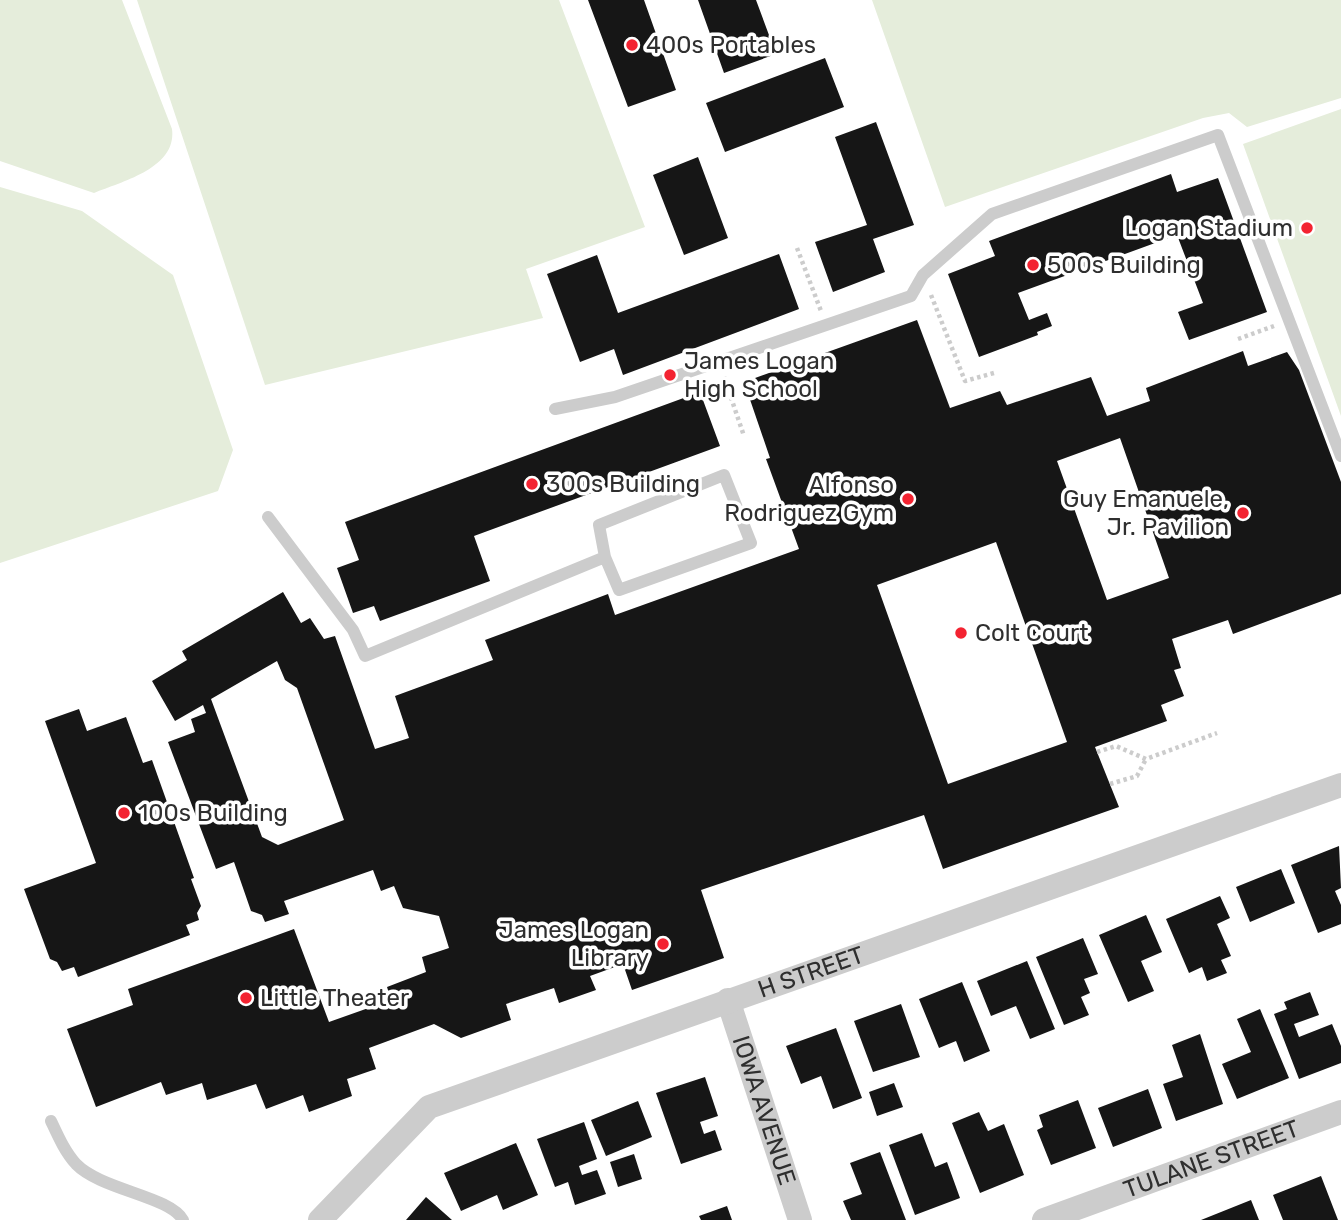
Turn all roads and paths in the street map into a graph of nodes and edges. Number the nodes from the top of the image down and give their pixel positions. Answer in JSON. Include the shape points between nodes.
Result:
{"nodes":[{"id":1,"x":797,"y":248,"type":"dead end"},
{"id":2,"x":923,"y":275,"type":"junction"},
{"id":3,"x":1291,"y":320,"type":"junction"},
{"id":4,"x":827,"y":325,"type":"junction"},
{"id":5,"x":1238,"y":339,"type":"dead end"},
{"id":6,"x":720,"y":363,"type":"junction"},
{"id":7,"x":994,"y":373,"type":"dead end"},
{"id":8,"x":555,"y":409,"type":"dead end"},
{"id":9,"x":744,"y":436,"type":"dead end"},
{"id":10,"x":1341,"y":456,"type":"edge"},
{"id":11,"x":268,"y":517,"type":"dead end"},
{"id":12,"x":605,"y":557,"type":"junction"},
{"id":13,"x":1217,"y":733,"type":"dead end"},
{"id":14,"x":1097,"y":752,"type":"dead end"},
{"id":15,"x":1146,"y":759,"type":"junction"},
{"id":16,"x":1110,"y":784,"type":"dead end"},
{"id":17,"x":1341,"y":785,"type":"edge"},
{"id":18,"x":728,"y":1000,"type":"junction"},
{"id":19,"x":1341,"y":1112,"type":"edge"},
{"id":20,"x":51,"y":1121,"type":"dead end"},
{"id":21,"x":183,"y":1220,"type":"edge"},
{"id":22,"x":320,"y":1220,"type":"edge"},
{"id":23,"x":800,"y":1220,"type":"edge"},
{"id":24,"x":1044,"y":1220,"type":"edge"}],
"edges":[{"from":1,"to":4,"type":"path"},
{"from":2,"to":3,"type":"lane","via":[[992,214],[1218,135]]},
{"from":2,"to":4,"type":"lane","via":[[911,296]]},
{"from":2,"to":7,"type":"path","via":[[965,382]]},
{"from":3,"to":5,"type":"path"},
{"from":3,"to":10,"type":"lane"},
{"from":4,"to":6,"type":"lane"},
{"from":6,"to":8,"type":"lane","via":[[615,397]]},
{"from":6,"to":9,"type":"path"},
{"from":11,"to":12,"type":"lane","via":[[353,630],[365,656]]},
{"from":12,"to":12,"type":"lane","via":[[619,590],[751,543],[724,475],[599,525]]},
{"from":13,"to":15,"type":"path"},
{"from":14,"to":15,"type":"path","via":[[1116,746]]},
{"from":15,"to":16,"type":"path","via":[[1137,776]]},
{"from":17,"to":18,"type":"street","name":"H STREET"},
{"from":18,"to":22,"type":"street","name":"H STREET","via":[[429,1107]]},
{"from":18,"to":23,"type":"street","name":"IOWA AVENUE"},
{"from":19,"to":24,"type":"street","name":"TULANE STREET"},
{"from":20,"to":21,"type":"lane","via":[[63,1146],[88,1173],[161,1203]]}]}
